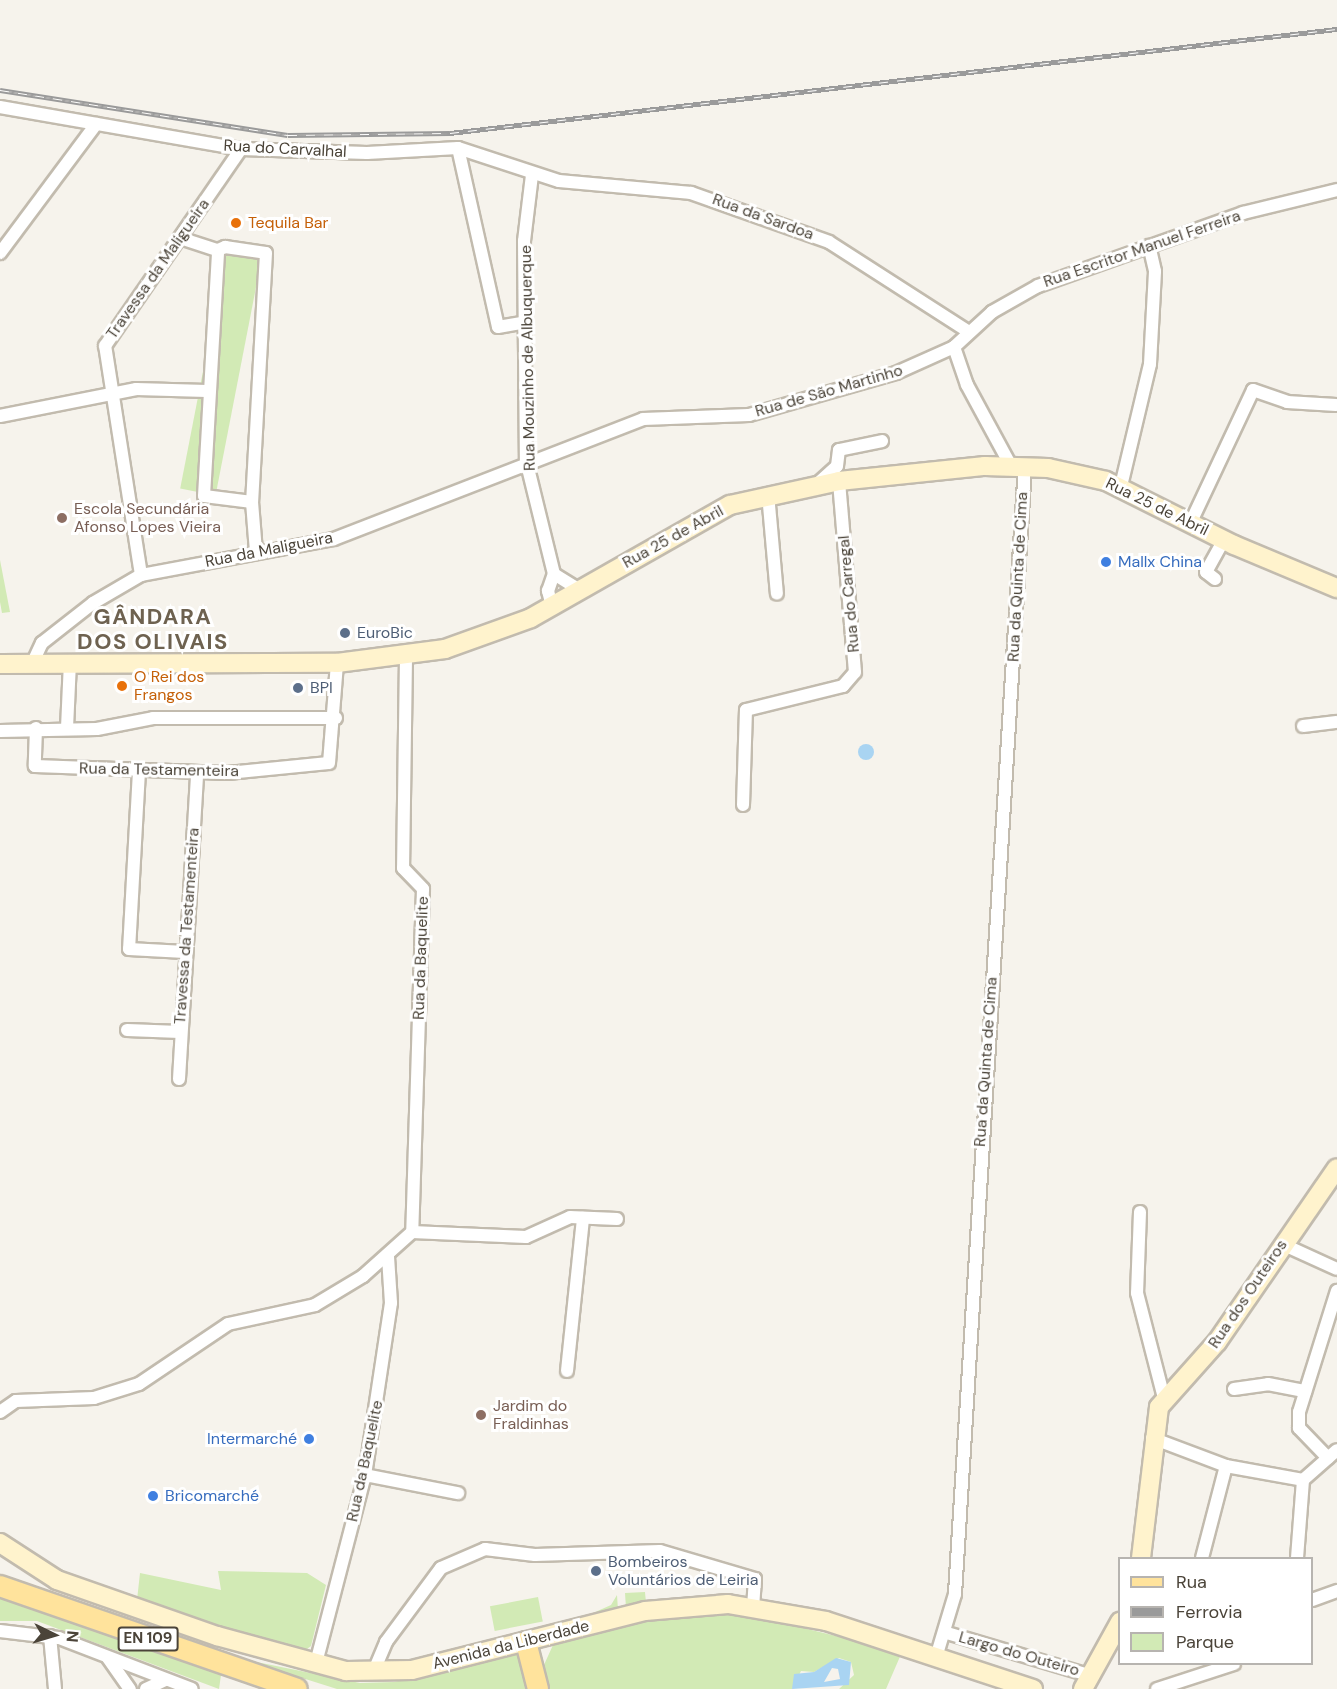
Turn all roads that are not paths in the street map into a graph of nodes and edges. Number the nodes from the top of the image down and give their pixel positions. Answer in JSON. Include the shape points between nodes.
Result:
{"nodes":[{"id":1,"x":0,"y":107,"type":"edge"},
{"id":2,"x":96,"y":124,"type":"junction"},
{"id":3,"x":458,"y":148,"type":"junction"},
{"id":4,"x":241,"y":149,"type":"junction"},
{"id":5,"x":532,"y":175,"type":"junction"},
{"id":6,"x":1337,"y":190,"type":"edge"},
{"id":7,"x":180,"y":238,"type":"junction"},
{"id":8,"x":1149,"y":246,"type":"junction"},
{"id":9,"x":218,"y":250,"type":"junction"},
{"id":10,"x":0,"y":253,"type":"edge"},
{"id":11,"x":525,"y":322,"type":"junction"},
{"id":12,"x":969,"y":332,"type":"junction"},
{"id":13,"x":954,"y":347,"type":"junction"},
{"id":14,"x":207,"y":391,"type":"junction"},
{"id":15,"x":109,"y":397,"type":"junction"},
{"id":16,"x":1336,"y":405,"type":"edge"},
{"id":17,"x":0,"y":416,"type":"edge"},
{"id":18,"x":882,"y":441,"type":"dead end"},
{"id":19,"x":526,"y":460,"type":"junction"},
{"id":20,"x":1018,"y":466,"type":"junction"},
{"id":21,"x":839,"y":482,"type":"junction"},
{"id":22,"x":816,"y":485,"type":"junction"},
{"id":23,"x":1121,"y":486,"type":"junction"},
{"id":24,"x":768,"y":494,"type":"junction"},
{"id":25,"x":252,"y":502,"type":"junction"},
{"id":26,"x":1190,"y":524,"type":"junction"},
{"id":27,"x":1224,"y":540,"type":"junction"},
{"id":28,"x":255,"y":552,"type":"junction"},
{"id":29,"x":554,"y":574,"type":"junction"},
{"id":30,"x":141,"y":575,"type":"junction"},
{"id":31,"x":1215,"y":579,"type":"dead end"},
{"id":32,"x":1337,"y":588,"type":"edge"},
{"id":33,"x":580,"y":590,"type":"junction"},
{"id":34,"x":777,"y":594,"type":"dead end"},
{"id":35,"x":552,"y":606,"type":"junction"},
{"id":36,"x":406,"y":657,"type":"junction"},
{"id":37,"x":33,"y":662,"type":"junction"},
{"id":38,"x":70,"y":662,"type":"junction"},
{"id":39,"x":337,"y":663,"type":"junction"},
{"id":40,"x":0,"y":664,"type":"edge"},
{"id":41,"x":336,"y":718,"type":"junction"},
{"id":42,"x":1337,"y":722,"type":"edge"},
{"id":43,"x":1303,"y":726,"type":"dead end"},
{"id":44,"x":36,"y":728,"type":"junction"},
{"id":45,"x":67,"y":728,"type":"junction"},
{"id":46,"x":0,"y":731,"type":"edge"},
{"id":47,"x":139,"y":771,"type":"junction"},
{"id":48,"x":197,"y":773,"type":"junction"},
{"id":49,"x":743,"y":805,"type":"dead end"},
{"id":50,"x":185,"y":952,"type":"junction"},
{"id":51,"x":127,"y":1030,"type":"dead end"},
{"id":52,"x":180,"y":1032,"type":"junction"},
{"id":53,"x":179,"y":1079,"type":"dead end"},
{"id":54,"x":1337,"y":1168,"type":"edge"},
{"id":55,"x":1140,"y":1212,"type":"dead end"},
{"id":56,"x":583,"y":1218,"type":"junction"},
{"id":57,"x":617,"y":1219,"type":"dead end"},
{"id":58,"x":412,"y":1232,"type":"junction"},
{"id":59,"x":1282,"y":1244,"type":"junction"},
{"id":60,"x":388,"y":1256,"type":"junction"},
{"id":61,"x":1337,"y":1269,"type":"edge"},
{"id":62,"x":1337,"y":1291,"type":"edge"},
{"id":63,"x":567,"y":1371,"type":"dead end"},
{"id":64,"x":1234,"y":1389,"type":"dead end"},
{"id":65,"x":1305,"y":1391,"type":"junction"},
{"id":66,"x":1164,"y":1398,"type":"junction"},
{"id":67,"x":0,"y":1412,"type":"edge"},
{"id":68,"x":1152,"y":1438,"type":"junction"},
{"id":69,"x":1333,"y":1454,"type":"edge"},
{"id":70,"x":1226,"y":1466,"type":"junction"},
{"id":71,"x":365,"y":1475,"type":"junction"},
{"id":72,"x":1303,"y":1480,"type":"junction"},
{"id":73,"x":458,"y":1493,"type":"dead end"},
{"id":74,"x":0,"y":1543,"type":"edge"},
{"id":75,"x":1141,"y":1557,"type":"edge"},
{"id":76,"x":1202,"y":1557,"type":"edge"},
{"id":77,"x":1297,"y":1557,"type":"edge"},
{"id":78,"x":0,"y":1586,"type":"edge"},
{"id":79,"x":1337,"y":1591,"type":"edge"},
{"id":80,"x":1313,"y":1599,"type":"edge"},
{"id":81,"x":753,"y":1606,"type":"junction"},
{"id":82,"x":1118,"y":1624,"type":"edge"},
{"id":83,"x":0,"y":1630,"type":"edge"},
{"id":84,"x":947,"y":1633,"type":"junction"},
{"id":85,"x":50,"y":1636,"type":"junction"},
{"id":86,"x":526,"y":1642,"type":"junction"},
{"id":87,"x":937,"y":1654,"type":"junction"},
{"id":88,"x":107,"y":1656,"type":"junction"},
{"id":89,"x":316,"y":1663,"type":"junction"},
{"id":90,"x":1231,"y":1665,"type":"edge"},
{"id":91,"x":373,"y":1673,"type":"junction"},
{"id":92,"x":165,"y":1680,"type":"junction"},
{"id":93,"x":1087,"y":1682,"type":"edge"},
{"id":94,"x":55,"y":1689,"type":"edge"},
{"id":95,"x":130,"y":1689,"type":"edge"},
{"id":96,"x":146,"y":1689,"type":"edge"},
{"id":97,"x":192,"y":1689,"type":"edge"},
{"id":98,"x":297,"y":1689,"type":"edge"},
{"id":99,"x":538,"y":1689,"type":"edge"},
{"id":100,"x":1033,"y":1689,"type":"edge"},
{"id":101,"x":1157,"y":1689,"type":"edge"}],
"edges":[{"from":1,"to":2,"type":"street","name":"Rua do Carvalhal"},
{"from":2,"to":4,"type":"street","name":"Rua do Carvalhal"},
{"from":2,"to":10,"type":"street"},
{"from":3,"to":4,"type":"street","name":"Rua do Carvalhal","via":[[367,153]]},
{"from":3,"to":5,"type":"street","name":"Rua do Carvalhal"},
{"from":3,"to":11,"type":"street","via":[[498,327]]},
{"from":4,"to":7,"type":"street","name":"Travessa da Maligueira"},
{"from":5,"to":11,"type":"street","name":"Rua Mouzinho de Albuquerque","via":[[524,241]]},
{"from":5,"to":12,"type":"street","name":"Rua da Sardoa","via":[[719,200],[853,254]]},
{"from":6,"to":8,"type":"street","name":"Rua Escritor Manuel Ferreira","via":[[1243,213]]},
{"from":7,"to":9,"type":"street"},
{"from":7,"to":15,"type":"street","name":"Travessa da Maligueira","via":[[105,346]]},
{"from":8,"to":12,"type":"street","name":"Rua Escritor Manuel Ferreira","via":[[1038,286]]},
{"from":8,"to":23,"type":"street","via":[[1155,271],[1150,364]]},
{"from":9,"to":14,"type":"street"},
{"from":9,"to":25,"type":"street","via":[[266,253]]},
{"from":11,"to":19,"type":"street","name":"Rua Mouzinho de Albuquerque"},
{"from":12,"to":13,"type":"street","name":"Rua Escritor Manuel Ferreira"},
{"from":13,"to":19,"type":"street","name":"Rua de São Martinho","via":[[896,373],[779,409],[720,419],[643,419]]},
{"from":13,"to":20,"type":"street","via":[[967,385]]},
{"from":14,"to":15,"type":"street","via":[[136,389]]},
{"from":14,"to":25,"type":"street","via":[[204,499]]},
{"from":15,"to":17,"type":"street"},
{"from":15,"to":30,"type":"street","name":"Travessa da Maligueira"},
{"from":16,"to":26,"type":"street","via":[[1287,402],[1254,390]]},
{"from":18,"to":22,"type":"street","via":[[839,450],[837,466]]},
{"from":19,"to":28,"type":"street","name":"Rua da Maligueira","via":[[387,521],[334,538]]},
{"from":19,"to":29,"type":"street","name":"Rua Mouzinho de Albuquerque"},
{"from":20,"to":21,"type":"street","name":"Rua 25 de Abril"},
{"from":20,"to":23,"type":"street","name":"Rua 25 de Abril"},
{"from":20,"to":84,"type":"street","name":"Rua da Quinta de Cima","via":[[955,1594]]},
{"from":21,"to":22,"type":"street","name":"Rua 25 de Abril"},
{"from":21,"to":49,"type":"street","name":"Rua do Carregal","via":[[855,672],[843,686],[741,711]]},
{"from":22,"to":24,"type":"street","name":"Rua 25 de Abril"},
{"from":23,"to":26,"type":"street","name":"Rua 25 de Abril"},
{"from":24,"to":33,"type":"street","name":"Rua 25 de Abril","via":[[704,517]]},
{"from":24,"to":34,"type":"street"},
{"from":25,"to":28,"type":"street"},
{"from":26,"to":27,"type":"street","name":"Rua 25 de Abril"},
{"from":27,"to":31,"type":"street","via":[[1206,572]]},
{"from":27,"to":32,"type":"street","name":"Rua 25 de Abril"},
{"from":28,"to":30,"type":"street","name":"Rua da Maligueira"},
{"from":29,"to":33,"type":"street"},
{"from":29,"to":35,"type":"street","name":"Rua Mouzinho de Albuquerque","via":[[548,591]]},
{"from":30,"to":37,"type":"street","name":"Rua da Maligueira","via":[[93,603],[42,643]]},
{"from":33,"to":35,"type":"street","name":"Rua 25 de Abril"},
{"from":35,"to":36,"type":"street","name":"Rua 25 de Abril","via":[[484,638]]},
{"from":36,"to":39,"type":"street","name":"Rua 25 de Abril"},
{"from":36,"to":58,"type":"street","name":"Rua da Baquelite","via":[[403,868],[423,889]]},
{"from":37,"to":38,"type":"street","name":"Rua 25 de Abril"},
{"from":37,"to":40,"type":"street","name":"Rua 25 de Abril"},
{"from":38,"to":39,"type":"street","name":"Rua 25 de Abril"},
{"from":38,"to":45,"type":"street"},
{"from":39,"to":41,"type":"street","name":"Rua da Testamenteira"},
{"from":41,"to":45,"type":"street","via":[[160,717],[110,728]]},
{"from":41,"to":48,"type":"street","name":"Rua da Testamenteira","via":[[329,763]]},
{"from":42,"to":43,"type":"street"},
{"from":44,"to":45,"type":"street"},
{"from":44,"to":46,"type":"street"},
{"from":44,"to":47,"type":"street","name":"Rua da Testamenteira","via":[[35,766]]},
{"from":47,"to":48,"type":"street","name":"Rua da Testamenteira"},
{"from":47,"to":50,"type":"street","via":[[129,949]]},
{"from":48,"to":50,"type":"street","name":"Travessa da Testamenteira"},
{"from":50,"to":52,"type":"street","name":"Travessa da Testamenteira"},
{"from":51,"to":52,"type":"street"},
{"from":52,"to":53,"type":"street","name":"Travessa da Testamenteira"},
{"from":54,"to":59,"type":"street","name":"Rua dos Outeiros"},
{"from":55,"to":66,"type":"street","via":[[1137,1293]]},
{"from":56,"to":57,"type":"street"},
{"from":56,"to":58,"type":"street","via":[[570,1217],[526,1237]]},
{"from":56,"to":63,"type":"street"},
{"from":58,"to":60,"type":"street"},
{"from":59,"to":61,"type":"street"},
{"from":59,"to":66,"type":"street","name":"Rua dos Outeiros","via":[[1217,1342]]},
{"from":60,"to":67,"type":"street","via":[[315,1305],[241,1318],[216,1330],[130,1388],[94,1398],[16,1401]]},
{"from":60,"to":71,"type":"street","name":"Rua da Baquelite","via":[[391,1303]]},
{"from":62,"to":65,"type":"street"},
{"from":64,"to":65,"type":"street","via":[[1268,1384]]},
{"from":65,"to":69,"type":"street","via":[[1299,1428]]},
{"from":66,"to":68,"type":"street","name":"Rua dos Outeiros"},
{"from":68,"to":70,"type":"street"},
{"from":68,"to":75,"type":"street","name":"Rua dos Outeiros"},
{"from":69,"to":72,"type":"street"},
{"from":70,"to":72,"type":"street"},
{"from":70,"to":76,"type":"street"},
{"from":71,"to":73,"type":"street"},
{"from":71,"to":89,"type":"street","name":"Rua da Baquelite"},
{"from":72,"to":77,"type":"street"},
{"from":74,"to":89,"type":"street","name":"Avenida da Liberdade","via":[[57,1580],[208,1634]]},
{"from":78,"to":98,"type":"main road","number":"EN 109"},
{"from":79,"to":80,"type":"street"},
{"from":81,"to":86,"type":"street","name":"Avenida da Liberdade","via":[[657,1609]]},
{"from":81,"to":87,"type":"street","name":"Avenida da Liberdade"},
{"from":81,"to":91,"type":"street","via":[[755,1579],[660,1551],[535,1555],[498,1548],[441,1568],[386,1642]]},
{"from":82,"to":93,"type":"street"},
{"from":83,"to":85,"type":"street"},
{"from":84,"to":87,"type":"street","name":"Rua da Quinta de Cima"},
{"from":84,"to":93,"type":"street","name":"Largo do Outeiro"},
{"from":85,"to":88,"type":"street"},
{"from":85,"to":94,"type":"street"},
{"from":86,"to":91,"type":"street","name":"Avenida da Liberdade","via":[[424,1668]]},
{"from":86,"to":99,"type":"main road"},
{"from":87,"to":100,"type":"street","name":"Avenida da Liberdade"},
{"from":88,"to":92,"type":"street"},
{"from":88,"to":95,"type":"street"},
{"from":89,"to":91,"type":"street","name":"Avenida da Liberdade"},
{"from":90,"to":101,"type":"street"},
{"from":92,"to":96,"type":"street"},
{"from":92,"to":97,"type":"street"}]}
